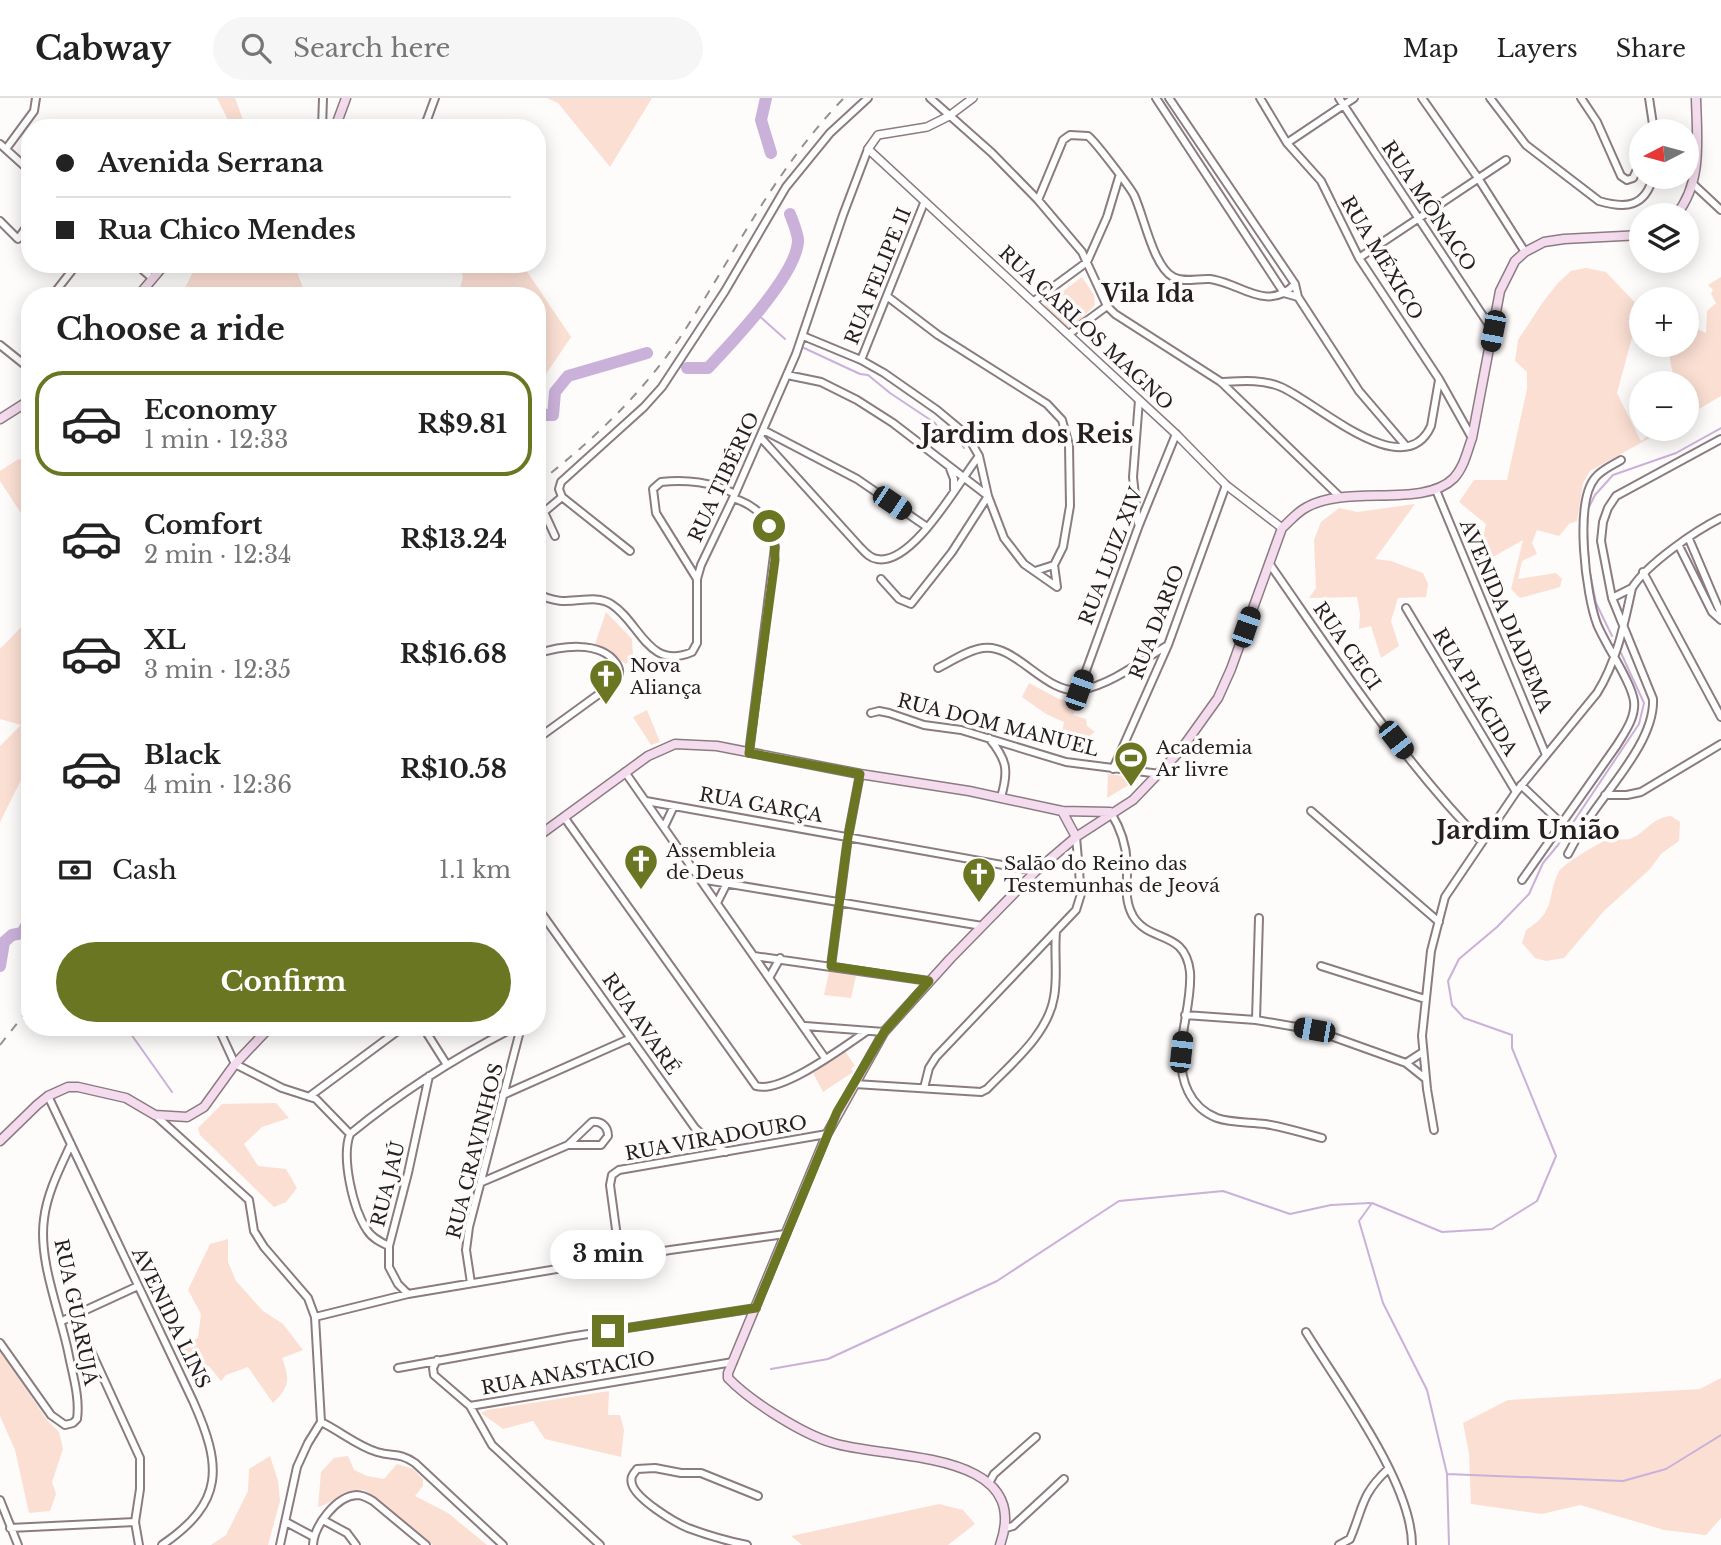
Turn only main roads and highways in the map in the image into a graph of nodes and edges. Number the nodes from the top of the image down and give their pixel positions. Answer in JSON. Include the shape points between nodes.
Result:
{"nodes":[{"id":1,"x":346,"y":98,"type":"edge"},
{"id":2,"x":1696,"y":98,"type":"edge"},
{"id":3,"x":338,"y":119,"type":"edge"},
{"id":4,"x":1683,"y":203,"type":"edge"},
{"id":5,"x":1629,"y":236,"type":"edge"},
{"id":6,"x":157,"y":273,"type":"edge"},
{"id":7,"x":145,"y":287,"type":"edge"},
{"id":8,"x":21,"y":406,"type":"edge"},
{"id":9,"x":0,"y":419,"type":"edge"},
{"id":10,"x":1062,"y":811,"type":"junction"},
{"id":11,"x":1112,"y":813,"type":"junction"},
{"id":12,"x":546,"y":830,"type":"edge"},
{"id":13,"x":1076,"y":837,"type":"junction"},
{"id":14,"x":261,"y":1036,"type":"edge"},
{"id":15,"x":0,"y":1141,"type":"edge"},
{"id":16,"x":1000,"y":1545,"type":"edge"}],
"edges":[{"from":1,"to":3,"type":"main road"},
{"from":2,"to":4,"type":"main road","via":[[1693,184]]},
{"from":5,"to":11,"type":"main road","via":[[1564,239],[1525,251],[1507,273],[1500,291],[1472,439],[1456,476],[1436,490],[1339,496],[1308,506],[1283,528],[1218,698],[1160,774]]},
{"from":6,"to":7,"type":"main road"},
{"from":8,"to":9,"type":"main road"},
{"from":10,"to":11,"type":"main road"},
{"from":10,"to":12,"type":"main road","via":[[716,746],[675,744],[625,772]]},
{"from":10,"to":13,"type":"main road"},
{"from":11,"to":13,"type":"main road"},
{"from":13,"to":16,"type":"main road","via":[[1036,871],[884,1032],[827,1134],[728,1373],[732,1382],[783,1418],[829,1442],[954,1466],[989,1483],[1003,1500],[1006,1514]]},
{"from":14,"to":15,"type":"main road","via":[[211,1099],[187,1117],[155,1115],[126,1098],[68,1087],[48,1096]]}]}
